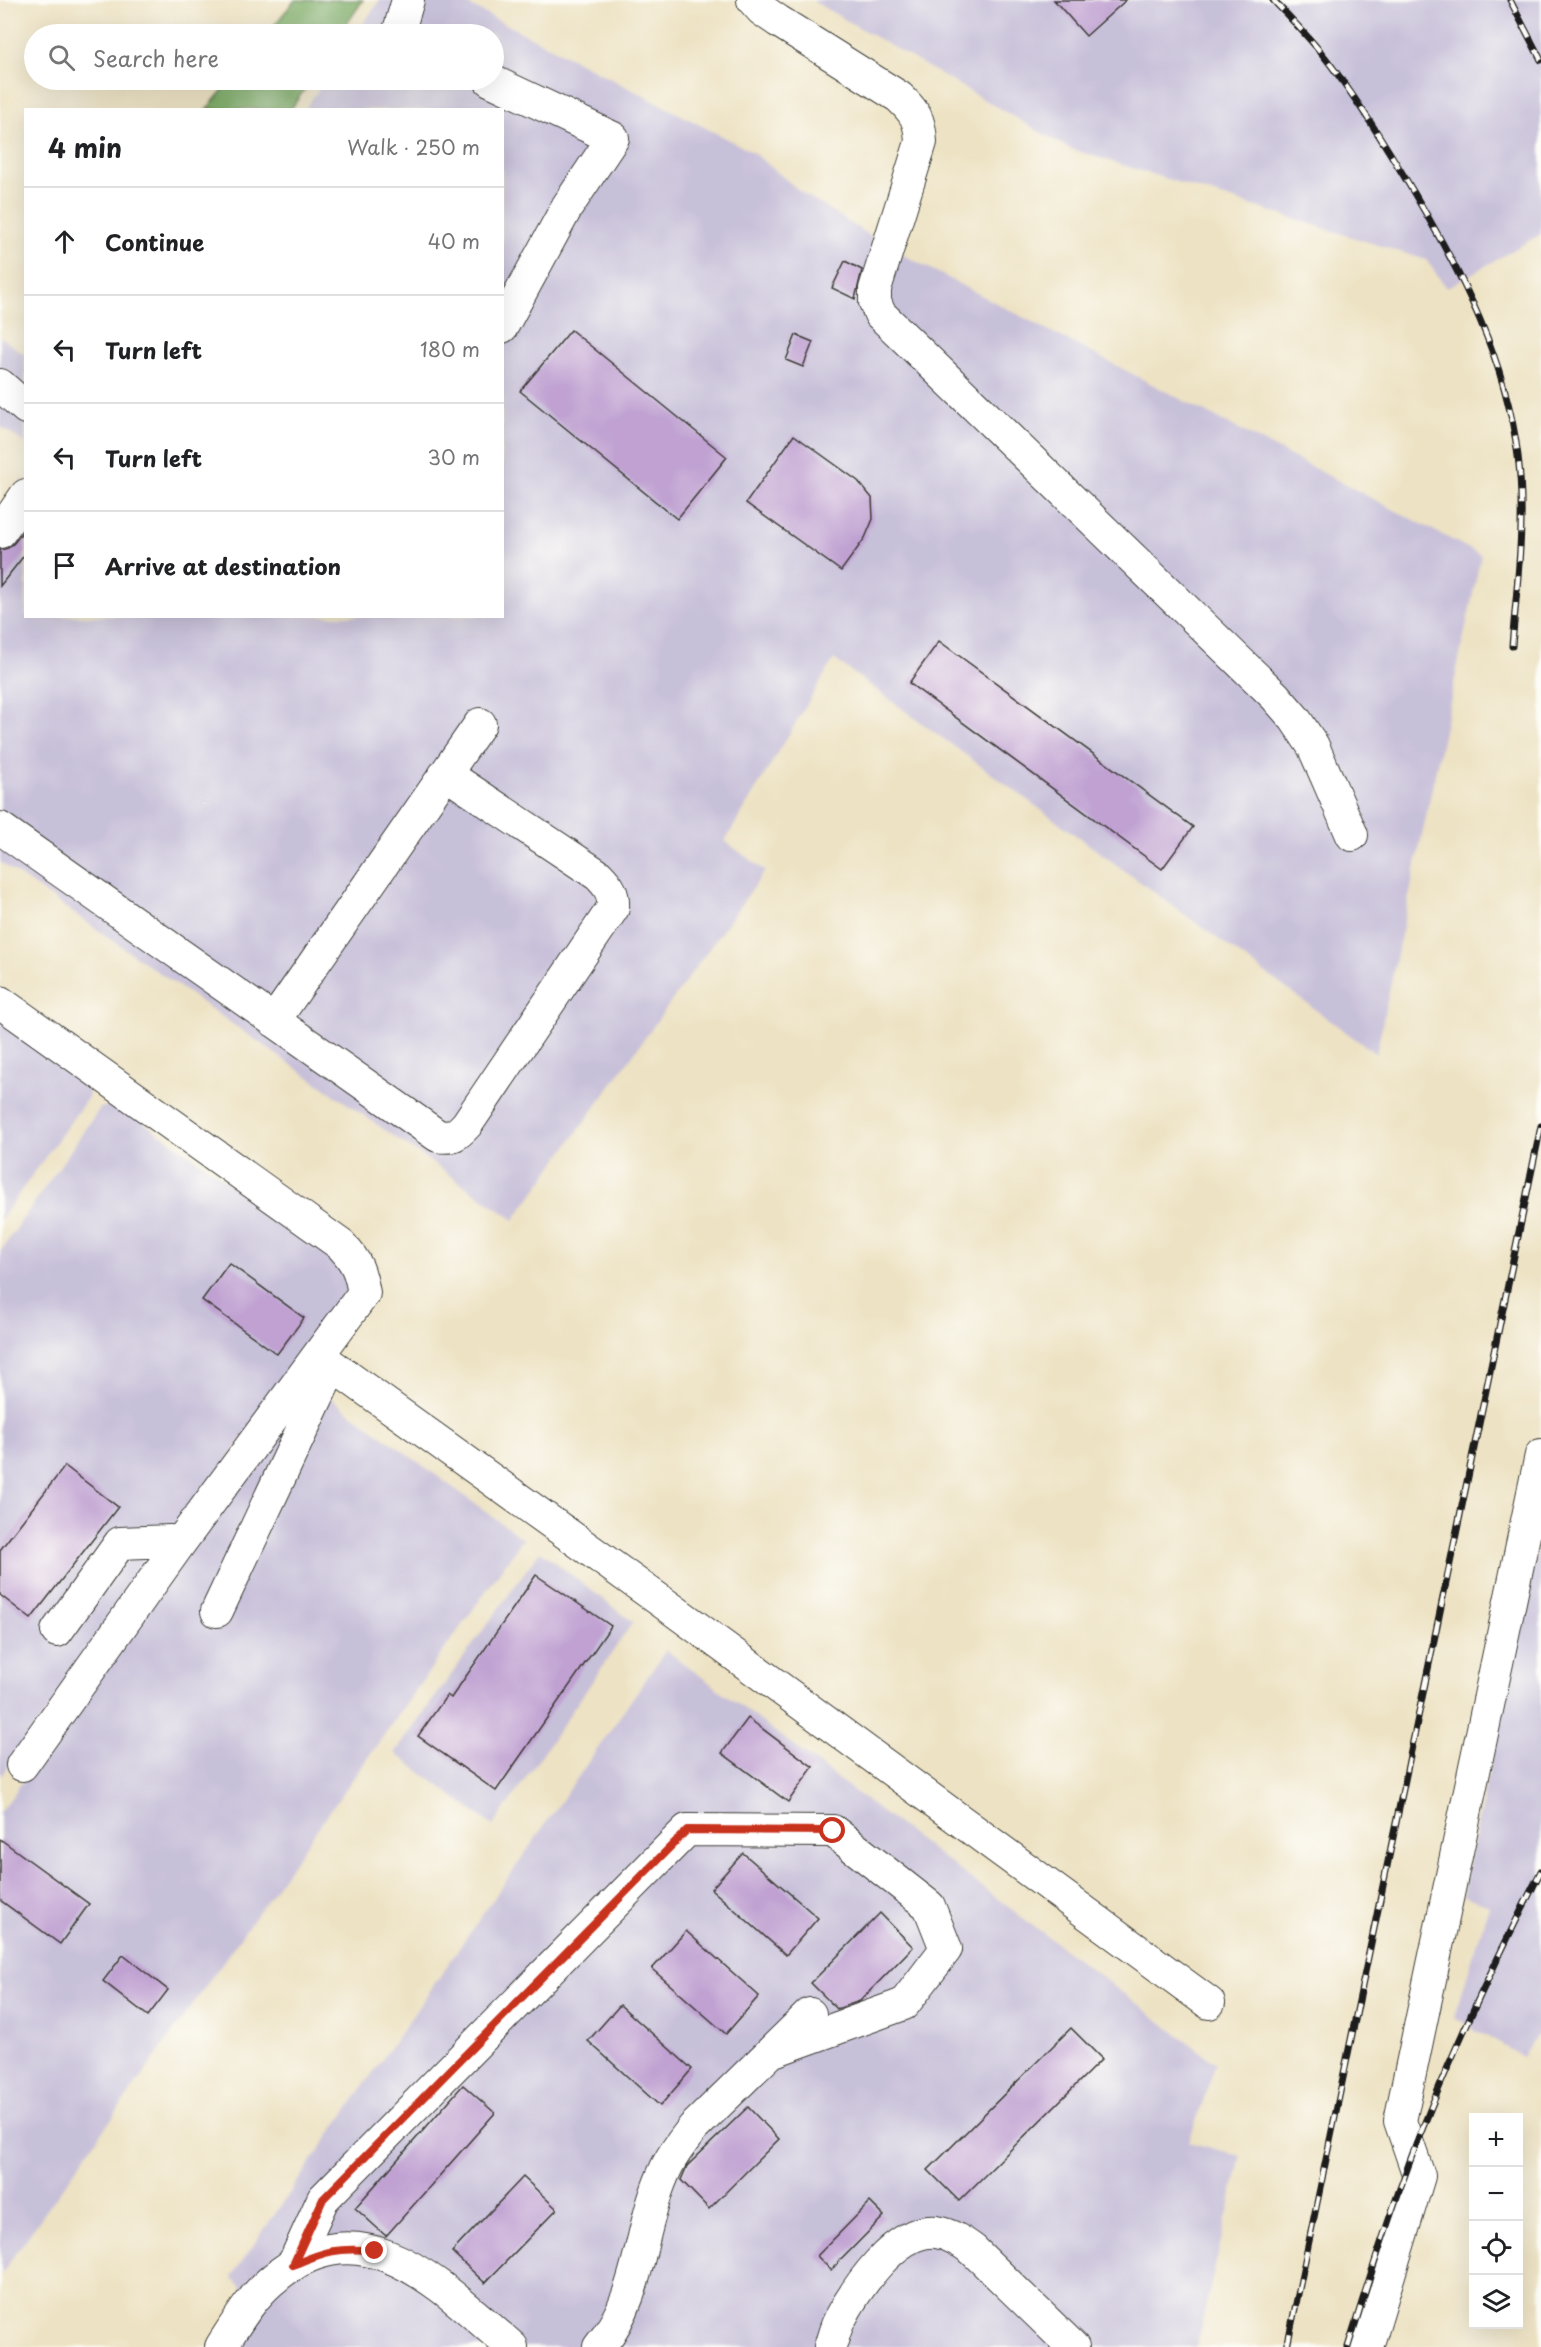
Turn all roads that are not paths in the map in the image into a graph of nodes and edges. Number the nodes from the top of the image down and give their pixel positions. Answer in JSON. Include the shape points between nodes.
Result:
{"nodes":[{"id":1,"x":408,"y":0,"type":"edge"},
{"id":2,"x":753,"y":0,"type":"edge"},
{"id":3,"x":401,"y":24,"type":"edge"},
{"id":4,"x":504,"y":87,"type":"edge"},
{"id":5,"x":504,"y":323,"type":"edge"},
{"id":6,"x":0,"y":385,"type":"edge"},
{"id":7,"x":24,"y":406,"type":"edge"},
{"id":8,"x":24,"y":498,"type":"edge"},
{"id":9,"x":0,"y":532,"type":"edge"},
{"id":10,"x":480,"y":724,"type":"dead end"},
{"id":11,"x":446,"y":774,"type":"junction"},
{"id":12,"x":0,"y":828,"type":"edge"},
{"id":13,"x":1352,"y":835,"type":"dead end"},
{"id":14,"x":0,"y":1002,"type":"edge"},
{"id":15,"x":274,"y":1021,"type":"junction"},
{"id":16,"x":326,"y":1361,"type":"junction"},
{"id":17,"x":1541,"y":1455,"type":"edge"},
{"id":18,"x":180,"y":1543,"type":"junction"},
{"id":19,"x":217,"y":1611,"type":"dead end"},
{"id":20,"x":57,"y":1631,"type":"dead end"},
{"id":21,"x":22,"y":1765,"type":"dead end"},
{"id":22,"x":1209,"y":2002,"type":"dead end"},
{"id":23,"x":810,"y":2014,"type":"dead end"},
{"id":24,"x":771,"y":2052,"type":"junction"},
{"id":25,"x":293,"y":2265,"type":"junction"},
{"id":26,"x":221,"y":2347,"type":"edge"},
{"id":27,"x":512,"y":2347,"type":"edge"},
{"id":28,"x":599,"y":2347,"type":"edge"},
{"id":29,"x":830,"y":2347,"type":"edge"},
{"id":30,"x":1073,"y":2347,"type":"edge"},
{"id":31,"x":1367,"y":2347,"type":"edge"}],
"edges":[{"from":1,"to":3,"type":"street"},
{"from":2,"to":13,"type":"street","via":[[778,21],[899,97],[912,109],[921,126],[921,142],[875,289],[880,314],[1275,696],[1313,746]]},
{"from":4,"to":5,"type":"street","via":[[613,138],[567,207]]},
{"from":6,"to":7,"type":"street"},
{"from":8,"to":9,"type":"street"},
{"from":10,"to":11,"type":"street"},
{"from":11,"to":15,"type":"street"},
{"from":11,"to":15,"type":"street","via":[[598,876],[614,896],[613,908],[467,1124],[448,1138],[438,1136]]},
{"from":12,"to":15,"type":"street"},
{"from":14,"to":16,"type":"street","via":[[354,1258],[364,1293]]},
{"from":16,"to":18,"type":"street"},
{"from":16,"to":19,"type":"street"},
{"from":16,"to":22,"type":"street"},
{"from":17,"to":31,"type":"street","via":[[1400,2121],[1419,2176]]},
{"from":18,"to":20,"type":"street","via":[[120,1543]]},
{"from":18,"to":21,"type":"street"},
{"from":23,"to":24,"type":"street"},
{"from":24,"to":25,"type":"street","via":[[904,2004],[946,1950],[929,1906],[833,1831],[687,1830],[323,2199]]},
{"from":24,"to":28,"type":"street","via":[[677,2147],[656,2194],[629,2293]]},
{"from":25,"to":26,"type":"street","via":[[252,2301]]},
{"from":25,"to":27,"type":"street","via":[[321,2253],[348,2248],[375,2251],[428,2276]]},
{"from":29,"to":30,"type":"street","via":[[838,2322],[875,2267],[899,2243],[935,2232],[955,2237],[973,2250]]}]}
